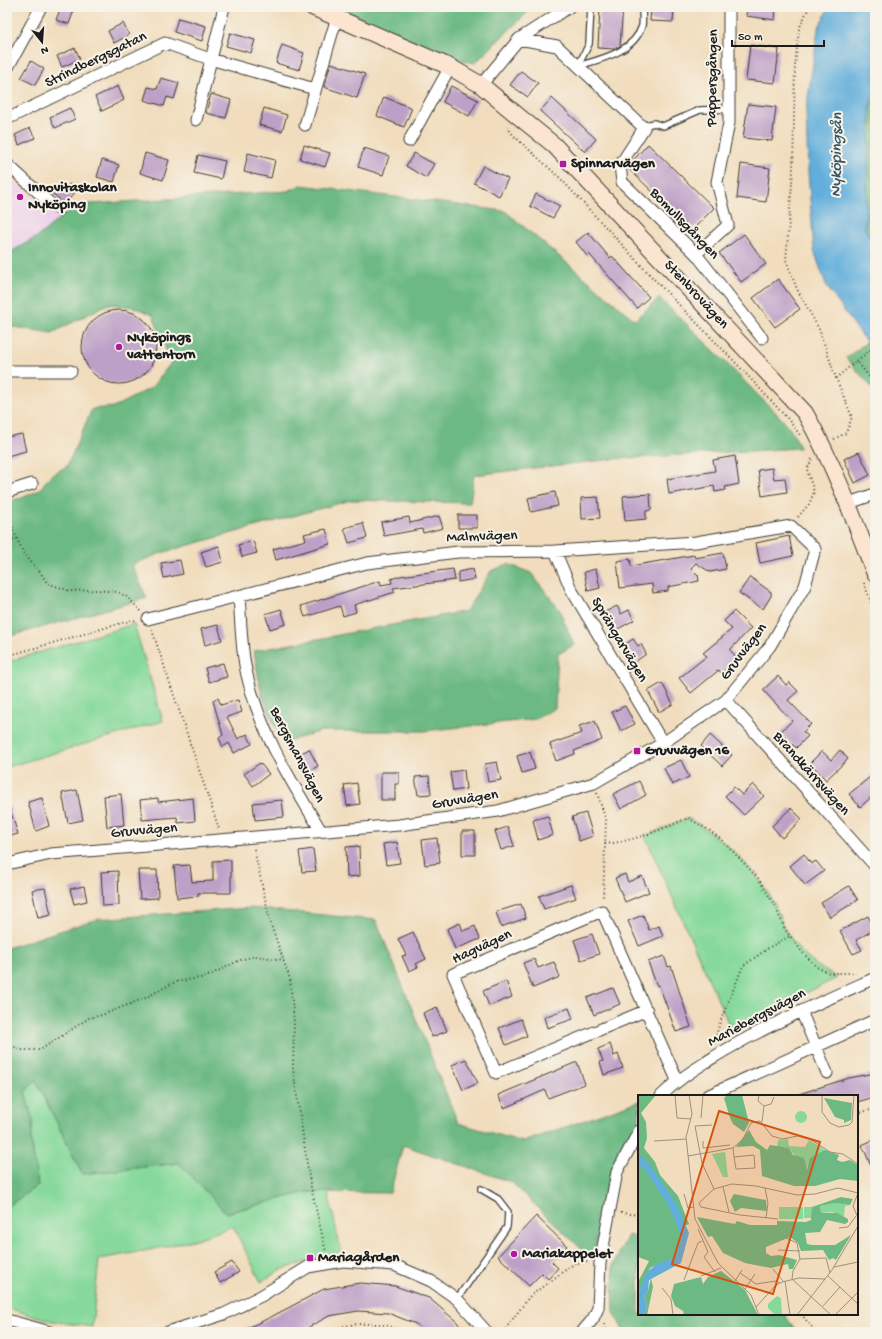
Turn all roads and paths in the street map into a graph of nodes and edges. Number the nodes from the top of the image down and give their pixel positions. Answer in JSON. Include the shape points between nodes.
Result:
{"nodes":[{"id":1,"x":41,"y":7,"type":"edge"},
{"id":2,"x":224,"y":7,"type":"edge"},
{"id":3,"x":291,"y":7,"type":"edge"},
{"id":4,"x":569,"y":7,"type":"edge"},
{"id":5,"x":591,"y":7,"type":"edge"},
{"id":6,"x":642,"y":7,"type":"edge"},
{"id":7,"x":729,"y":7,"type":"edge"},
{"id":8,"x":809,"y":7,"type":"edge"},
{"id":9,"x":309,"y":10,"type":"edge"},
{"id":10,"x":336,"y":17,"type":"junction"},
{"id":11,"x":519,"y":39,"type":"junction"},
{"id":12,"x":210,"y":58,"type":"junction"},
{"id":13,"x":450,"y":66,"type":"junction"},
{"id":14,"x":578,"y":66,"type":"junction"},
{"id":15,"x":7,"y":69,"type":"edge"},
{"id":16,"x":481,"y":85,"type":"junction"},
{"id":17,"x":315,"y":89,"type":"junction"},
{"id":18,"x":729,"y":109,"type":"junction"},
{"id":19,"x":7,"y":119,"type":"edge"},
{"id":20,"x":196,"y":120,"type":"dead end"},
{"id":21,"x":504,"y":123,"type":"dead end"},
{"id":22,"x":305,"y":125,"type":"dead end"},
{"id":23,"x":642,"y":126,"type":"junction"},
{"id":24,"x":408,"y":141,"type":"dead end"},
{"id":25,"x":7,"y":164,"type":"edge"},
{"id":26,"x":58,"y":209,"type":"dead end"},
{"id":27,"x":696,"y":254,"type":"junction"},
{"id":28,"x":762,"y":338,"type":"dead end"},
{"id":29,"x":875,"y":346,"type":"edge"},
{"id":30,"x":860,"y":358,"type":"dead end"},
{"id":31,"x":856,"y":360,"type":"dead end"},
{"id":32,"x":7,"y":371,"type":"edge"},
{"id":33,"x":71,"y":371,"type":"dead end"},
{"id":34,"x":836,"y":378,"type":"dead end"},
{"id":35,"x":875,"y":384,"type":"edge"},
{"id":36,"x":800,"y":436,"type":"dead end"},
{"id":37,"x":814,"y":454,"type":"dead end"},
{"id":38,"x":32,"y":484,"type":"dead end"},
{"id":39,"x":7,"y":492,"type":"edge"},
{"id":40,"x":875,"y":494,"type":"edge"},
{"id":41,"x":849,"y":503,"type":"junction"},
{"id":42,"x":7,"y":512,"type":"edge"},
{"id":43,"x":791,"y":526,"type":"junction"},
{"id":44,"x":16,"y":537,"type":"junction"},
{"id":45,"x":7,"y":545,"type":"edge"},
{"id":46,"x":555,"y":551,"type":"junction"},
{"id":47,"x":875,"y":574,"type":"edge"},
{"id":48,"x":239,"y":596,"type":"junction"},
{"id":49,"x":148,"y":619,"type":"junction"},
{"id":50,"x":7,"y":656,"type":"edge"},
{"id":51,"x":726,"y":700,"type":"junction"},
{"id":52,"x":663,"y":743,"type":"junction"},
{"id":53,"x":594,"y":783,"type":"junction"},
{"id":54,"x":321,"y":831,"type":"junction"},
{"id":55,"x":252,"y":837,"type":"junction"},
{"id":56,"x":223,"y":840,"type":"junction"},
{"id":57,"x":605,"y":844,"type":"junction"},
{"id":58,"x":7,"y":864,"type":"edge"},
{"id":59,"x":875,"y":866,"type":"edge"},
{"id":60,"x":602,"y":911,"type":"junction"},
{"id":61,"x":790,"y":936,"type":"junction"},
{"id":62,"x":284,"y":960,"type":"junction"},
{"id":63,"x":861,"y":973,"type":"dead end"},
{"id":64,"x":875,"y":978,"type":"edge"},
{"id":65,"x":647,"y":1010,"type":"junction"},
{"id":66,"x":801,"y":1011,"type":"junction"},
{"id":67,"x":875,"y":1020,"type":"edge"},
{"id":68,"x":7,"y":1044,"type":"edge"},
{"id":69,"x":815,"y":1045,"type":"junction"},
{"id":70,"x":710,"y":1060,"type":"junction"},
{"id":71,"x":827,"y":1073,"type":"dead end"},
{"id":72,"x":677,"y":1080,"type":"junction"},
{"id":73,"x":662,"y":1095,"type":"edge"},
{"id":74,"x":709,"y":1095,"type":"edge"},
{"id":75,"x":875,"y":1109,"type":"edge"},
{"id":76,"x":858,"y":1113,"type":"edge"},
{"id":77,"x":638,"y":1133,"type":"edge"},
{"id":78,"x":481,"y":1189,"type":"dead end"},
{"id":79,"x":610,"y":1211,"type":"junction"},
{"id":80,"x":638,"y":1215,"type":"edge"},
{"id":81,"x":328,"y":1263,"type":"junction"},
{"id":82,"x":600,"y":1263,"type":"junction"},
{"id":83,"x":457,"y":1299,"type":"junction"},
{"id":84,"x":802,"y":1315,"type":"edge"},
{"id":85,"x":7,"y":1320,"type":"edge"},
{"id":86,"x":50,"y":1332,"type":"edge"},
{"id":87,"x":168,"y":1332,"type":"edge"},
{"id":88,"x":324,"y":1332,"type":"edge"},
{"id":89,"x":404,"y":1332,"type":"edge"},
{"id":90,"x":487,"y":1332,"type":"edge"},
{"id":91,"x":503,"y":1332,"type":"edge"},
{"id":92,"x":582,"y":1332,"type":"edge"},
{"id":93,"x":816,"y":1332,"type":"edge"}],
"edges":[{"from":1,"to":15,"type":"street"},
{"from":2,"to":12,"type":"street"},
{"from":3,"to":9,"type":"path"},
{"from":4,"to":11,"type":"street"},
{"from":5,"to":14,"type":"lane","via":[[589,44]]},
{"from":6,"to":14,"type":"lane","via":[[642,25],[638,34],[626,46],[612,55]]},
{"from":7,"to":18,"type":"street","name":"Pappersgången"},
{"from":8,"to":34,"type":"path","via":[[799,29],[797,43],[793,171],[786,260],[797,289],[819,329]]},
{"from":9,"to":10,"type":"street","name":"Stenbrovägen"},
{"from":10,"to":13,"type":"street","name":"Stenbrovägen"},
{"from":10,"to":17,"type":"street"},
{"from":11,"to":14,"type":"street","via":[[556,46]]},
{"from":11,"to":16,"type":"street"},
{"from":12,"to":17,"type":"street","name":"Strindbergsgatan"},
{"from":12,"to":19,"type":"street","name":"Strindbergsgatan","via":[[164,43]]},
{"from":12,"to":20,"type":"street"},
{"from":13,"to":16,"type":"street","name":"Stenbrovägen"},
{"from":13,"to":24,"type":"street"},
{"from":14,"to":23,"type":"street"},
{"from":16,"to":41,"type":"street","name":"Stenbrovägen","via":[[554,145],[805,413],[823,444]]},
{"from":17,"to":22,"type":"street"},
{"from":18,"to":23,"type":"lane","via":[[700,110],[663,126],[654,123]]},
{"from":18,"to":27,"type":"street","name":"Pappersgången","via":[[729,124],[717,182],[728,225]]},
{"from":21,"to":36,"type":"path","via":[[513,135],[560,178],[735,362],[787,418]]},
{"from":23,"to":27,"type":"street","name":"Bomullsgången","via":[[644,128],[620,165],[622,182]]},
{"from":25,"to":26,"type":"street"},
{"from":27,"to":28,"type":"street","name":"Bomullsgången"},
{"from":29,"to":30,"type":"path"},
{"from":31,"to":35,"type":"path"},
{"from":32,"to":33,"type":"street"},
{"from":37,"to":43,"type":"path","via":[[807,470],[814,492],[809,504]]},
{"from":38,"to":39,"type":"street"},
{"from":40,"to":41,"type":"street"},
{"from":41,"to":47,"type":"street","name":"Stenbrovägen"},
{"from":42,"to":44,"type":"path"},
{"from":43,"to":46,"type":"street","name":"Malmvägen","via":[[696,542]]},
{"from":43,"to":51,"type":"street","name":"Gruvvägen","via":[[814,549],[805,586],[770,646]]},
{"from":44,"to":45,"type":"path"},
{"from":44,"to":49,"type":"path","via":[[24,554],[47,583],[70,591],[118,592],[127,597]]},
{"from":46,"to":48,"type":"street","name":"Malmvägen","via":[[458,552],[367,563]]},
{"from":46,"to":52,"type":"street","name":"Sprängarvägen","via":[[571,589]]},
{"from":48,"to":49,"type":"street","name":"Malmvägen"},
{"from":48,"to":54,"type":"street","name":"Bergsmansvägen","via":[[246,674],[260,721],[287,774]]},
{"from":49,"to":50,"type":"path","via":[[128,621]]},
{"from":49,"to":56,"type":"path"},
{"from":51,"to":52,"type":"street","name":"Gruvvägen"},
{"from":51,"to":59,"type":"street","name":"Brandkärrsvägen"},
{"from":52,"to":53,"type":"street","name":"Gruvvägen"},
{"from":53,"to":54,"type":"street","name":"Gruvvägen","via":[[498,811],[399,826]]},
{"from":53,"to":57,"type":"path","via":[[606,820]]},
{"from":54,"to":55,"type":"street","name":"Gruvvägen"},
{"from":55,"to":56,"type":"street","name":"Gruvvägen"},
{"from":55,"to":62,"type":"path","via":[[272,925]]},
{"from":56,"to":58,"type":"street","name":"Gruvvägen","via":[[51,854]]},
{"from":57,"to":60,"type":"path"},
{"from":57,"to":61,"type":"path","via":[[645,836],[688,818],[723,841],[758,878]]},
{"from":60,"to":65,"type":"street"},
{"from":60,"to":65,"type":"street","name":"Hagvägen","via":[[453,974],[496,1073]]},
{"from":61,"to":63,"type":"path","via":[[817,966],[829,972]]},
{"from":61,"to":70,"type":"path","via":[[743,966],[720,1022]]},
{"from":62,"to":68,"type":"path","via":[[255,956],[240,960],[206,977],[175,982],[145,998],[89,1018],[40,1050],[22,1050]]},
{"from":62,"to":81,"type":"path","via":[[290,980],[294,1022],[293,1069],[310,1183]]},
{"from":64,"to":66,"type":"street","name":"Mariebergsvägen"},
{"from":65,"to":72,"type":"street"},
{"from":66,"to":69,"type":"street"},
{"from":66,"to":70,"type":"street","name":"Mariebergsvägen"},
{"from":67,"to":69,"type":"street"},
{"from":69,"to":71,"type":"street"},
{"from":69,"to":74,"type":"street"},
{"from":70,"to":72,"type":"street","name":"Mariebergsvägen"},
{"from":72,"to":73,"type":"street","name":"Mariebergsvägen"},
{"from":75,"to":76,"type":"path"},
{"from":77,"to":79,"type":"street","via":[[617,1172]]},
{"from":78,"to":83,"type":"lane","via":[[498,1199],[508,1212],[506,1227]]},
{"from":79,"to":80,"type":"path"},
{"from":79,"to":82,"type":"street"},
{"from":81,"to":83,"type":"street","via":[[394,1265],[431,1281]]},
{"from":81,"to":87,"type":"street","via":[[308,1267],[261,1296],[224,1314]]},
{"from":82,"to":91,"type":"path","via":[[584,1261],[575,1264],[530,1296]]},
{"from":82,"to":92,"type":"street","via":[[598,1308]]},
{"from":83,"to":90,"type":"street"},
{"from":84,"to":93,"type":"path"},
{"from":85,"to":86,"type":"street"},
{"from":88,"to":89,"type":"path","via":[[342,1325],[370,1323]]}]}
